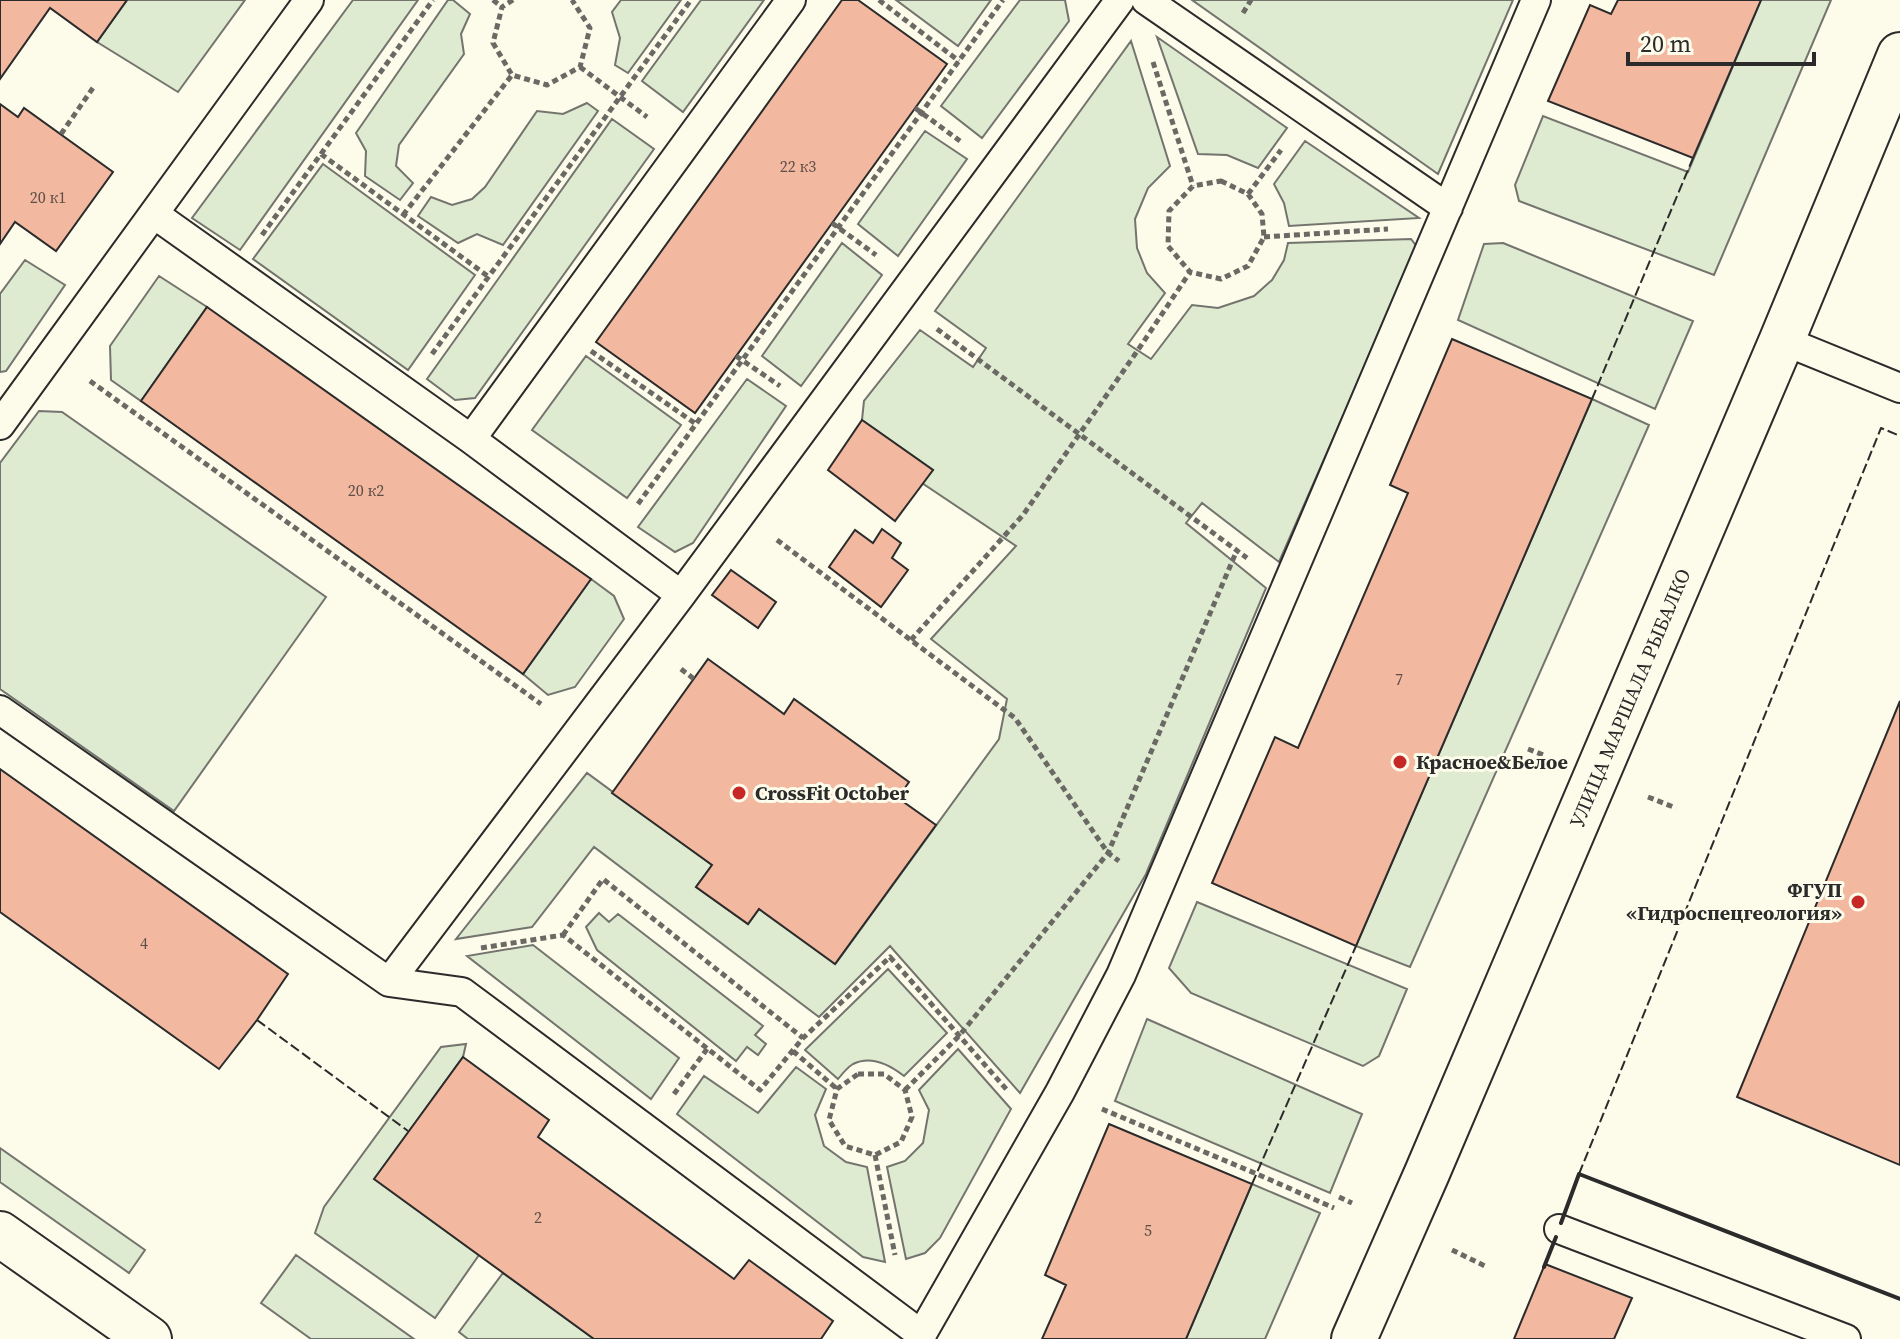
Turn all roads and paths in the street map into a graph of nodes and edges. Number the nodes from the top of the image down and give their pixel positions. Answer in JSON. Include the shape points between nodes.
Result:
{"nodes":[{"id":1,"x":309,"y":0,"type":"edge"},
{"id":2,"x":433,"y":0,"type":"edge"},
{"id":3,"x":493,"y":0,"type":"edge"},
{"id":4,"x":513,"y":0,"type":"edge"},
{"id":5,"x":572,"y":0,"type":"edge"},
{"id":6,"x":691,"y":0,"type":"edge"},
{"id":7,"x":791,"y":0,"type":"edge"},
{"id":8,"x":879,"y":0,"type":"edge"},
{"id":9,"x":1003,"y":0,"type":"edge"},
{"id":10,"x":1120,"y":0,"type":"edge"},
{"id":11,"x":1146,"y":0,"type":"edge"},
{"id":12,"x":1536,"y":0,"type":"edge"},
{"id":13,"x":502,"y":7,"type":"junction"},
{"id":14,"x":1900,"y":55,"type":"edge"},
{"id":15,"x":1151,"y":57,"type":"dead end"},
{"id":16,"x":959,"y":61,"type":"junction"},
{"id":17,"x":580,"y":67,"type":"junction"},
{"id":18,"x":512,"y":75,"type":"junction"},
{"id":19,"x":95,"y":85,"type":"dead end"},
{"id":20,"x":621,"y":97,"type":"junction"},
{"id":21,"x":61,"y":134,"type":"dead end"},
{"id":22,"x":685,"y":146,"type":"junction"},
{"id":23,"x":321,"y":154,"type":"junction"},
{"id":24,"x":1193,"y":186,"type":"junction"},
{"id":25,"x":154,"y":214,"type":"junction"},
{"id":26,"x":403,"y":215,"type":"junction"},
{"id":27,"x":1445,"y":217,"type":"junction"},
{"id":28,"x":1264,"y":237,"type":"junction"},
{"id":29,"x":235,"y":272,"type":"junction"},
{"id":30,"x":1190,"y":272,"type":"junction"},
{"id":31,"x":489,"y":277,"type":"junction"},
{"id":32,"x":555,"y":324,"type":"junction"},
{"id":33,"x":1782,"y":340,"type":"junction"},
{"id":34,"x":52,"y":354,"type":"junction"},
{"id":35,"x":980,"y":359,"type":"dead end"},
{"id":36,"x":1900,"y":388,"type":"edge"},
{"id":37,"x":404,"y":392,"type":"junction"},
{"id":38,"x":696,"y":424,"type":"junction"},
{"id":39,"x":0,"y":425,"type":"edge"},
{"id":40,"x":1080,"y":433,"type":"junction"},
{"id":41,"x":471,"y":439,"type":"junction"},
{"id":42,"x":741,"y":513,"type":"junction"},
{"id":43,"x":610,"y":543,"type":"junction"},
{"id":44,"x":1237,"y":550,"type":"junction"},
{"id":45,"x":1287,"y":587,"type":"junction"},
{"id":46,"x":681,"y":595,"type":"junction"},
{"id":47,"x":911,"y":640,"type":"junction"},
{"id":48,"x":0,"y":710,"type":"edge"},
{"id":49,"x":551,"y":711,"type":"dead end"},
{"id":50,"x":1108,"y":853,"type":"junction"},
{"id":51,"x":1158,"y":888,"type":"junction"},
{"id":52,"x":563,"y":935,"type":"junction"},
{"id":53,"x":397,"y":971,"type":"junction"},
{"id":54,"x":959,"y":1036,"type":"junction"},
{"id":55,"x":803,"y":1038,"type":"junction"},
{"id":56,"x":793,"y":1051,"type":"junction"},
{"id":57,"x":837,"y":1089,"type":"junction"},
{"id":58,"x":905,"y":1090,"type":"junction"},
{"id":59,"x":1060,"y":1092,"type":"junction"},
{"id":60,"x":1040,"y":1127,"type":"junction"},
{"id":61,"x":875,"y":1155,"type":"junction"},
{"id":62,"x":1334,"y":1208,"type":"dead end"},
{"id":63,"x":1559,"y":1229,"type":"dead end"},
{"id":64,"x":0,"y":1234,"type":"edge"},
{"id":65,"x":916,"y":1334,"type":"edge"},
{"id":66,"x":149,"y":1339,"type":"edge"},
{"id":67,"x":1354,"y":1339,"type":"edge"},
{"id":68,"x":1846,"y":1339,"type":"edge"}],
"edges":[{"from":1,"to":25,"type":"lane"},
{"from":2,"to":23,"type":"path"},
{"from":3,"to":13,"type":"path"},
{"from":4,"to":13,"type":"path"},
{"from":5,"to":17,"type":"path","via":[[590,28]]},
{"from":6,"to":20,"type":"path"},
{"from":7,"to":22,"type":"lane"},
{"from":8,"to":16,"type":"path"},
{"from":9,"to":16,"type":"path"},
{"from":10,"to":42,"type":"lane"},
{"from":11,"to":27,"type":"lane"},
{"from":12,"to":27,"type":"lane"},
{"from":13,"to":18,"type":"path","via":[[493,43]]},
{"from":14,"to":33,"type":"street","name":"УЛИЦА МАРШАЛА РЫБАЛКО"},
{"from":15,"to":24,"type":"path"},
{"from":16,"to":38,"type":"path"},
{"from":17,"to":18,"type":"path","via":[[547,85]]},
{"from":17,"to":20,"type":"path"},
{"from":18,"to":26,"type":"path"},
{"from":19,"to":21,"type":"path"},
{"from":20,"to":22,"type":"path"},
{"from":20,"to":31,"type":"path"},
{"from":22,"to":32,"type":"lane"},
{"from":23,"to":26,"type":"path"},
{"from":23,"to":29,"type":"path"},
{"from":24,"to":28,"type":"path","via":[[1221,181],[1248,194],[1262,214]]},
{"from":24,"to":30,"type":"path","via":[[1169,211],[1168,246]]},
{"from":25,"to":29,"type":"lane"},
{"from":25,"to":34,"type":"lane"},
{"from":26,"to":31,"type":"path"},
{"from":27,"to":28,"type":"path"},
{"from":27,"to":45,"type":"lane"},
{"from":28,"to":30,"type":"path","via":[[1248,266],[1221,279]]},
{"from":29,"to":37,"type":"lane"},
{"from":30,"to":40,"type":"path"},
{"from":31,"to":37,"type":"path"},
{"from":32,"to":38,"type":"path"},
{"from":32,"to":41,"type":"lane"},
{"from":33,"to":36,"type":"lane"},
{"from":33,"to":67,"type":"street","name":"УЛИЦА МАРШАЛА РЫБАЛКО"},
{"from":34,"to":39,"type":"lane"},
{"from":34,"to":49,"type":"path"},
{"from":35,"to":40,"type":"path"},
{"from":37,"to":41,"type":"lane"},
{"from":38,"to":43,"type":"path"},
{"from":40,"to":44,"type":"path"},
{"from":40,"to":47,"type":"path","via":[[1023,515]]},
{"from":41,"to":43,"type":"lane"},
{"from":42,"to":46,"type":"lane"},
{"from":42,"to":47,"type":"path"},
{"from":43,"to":46,"type":"lane"},
{"from":44,"to":45,"type":"path"},
{"from":44,"to":50,"type":"path"},
{"from":45,"to":51,"type":"lane"},
{"from":46,"to":53,"type":"lane"},
{"from":47,"to":50,"type":"path","via":[[1015,718]]},
{"from":48,"to":53,"type":"lane"},
{"from":50,"to":51,"type":"path"},
{"from":50,"to":54,"type":"path"},
{"from":51,"to":59,"type":"lane","via":[[1121,975]]},
{"from":52,"to":53,"type":"path"},
{"from":52,"to":55,"type":"path","via":[[603,879]]},
{"from":52,"to":56,"type":"path","via":[[760,1090]]},
{"from":53,"to":65,"type":"lane","via":[[462,992]]},
{"from":54,"to":55,"type":"path","via":[[890,957]]},
{"from":54,"to":58,"type":"path"},
{"from":54,"to":60,"type":"path"},
{"from":55,"to":56,"type":"path"},
{"from":56,"to":57,"type":"path"},
{"from":57,"to":58,"type":"path","via":[[858,1074],[884,1074]]},
{"from":57,"to":61,"type":"path","via":[[829,1120],[845,1146]]},
{"from":58,"to":61,"type":"path","via":[[912,1117],[901,1142]]},
{"from":59,"to":60,"type":"lane"},
{"from":59,"to":62,"type":"path"},
{"from":60,"to":65,"type":"lane"},
{"from":61,"to":65,"type":"path"},
{"from":63,"to":68,"type":"lane"},
{"from":64,"to":66,"type":"street"}]}
